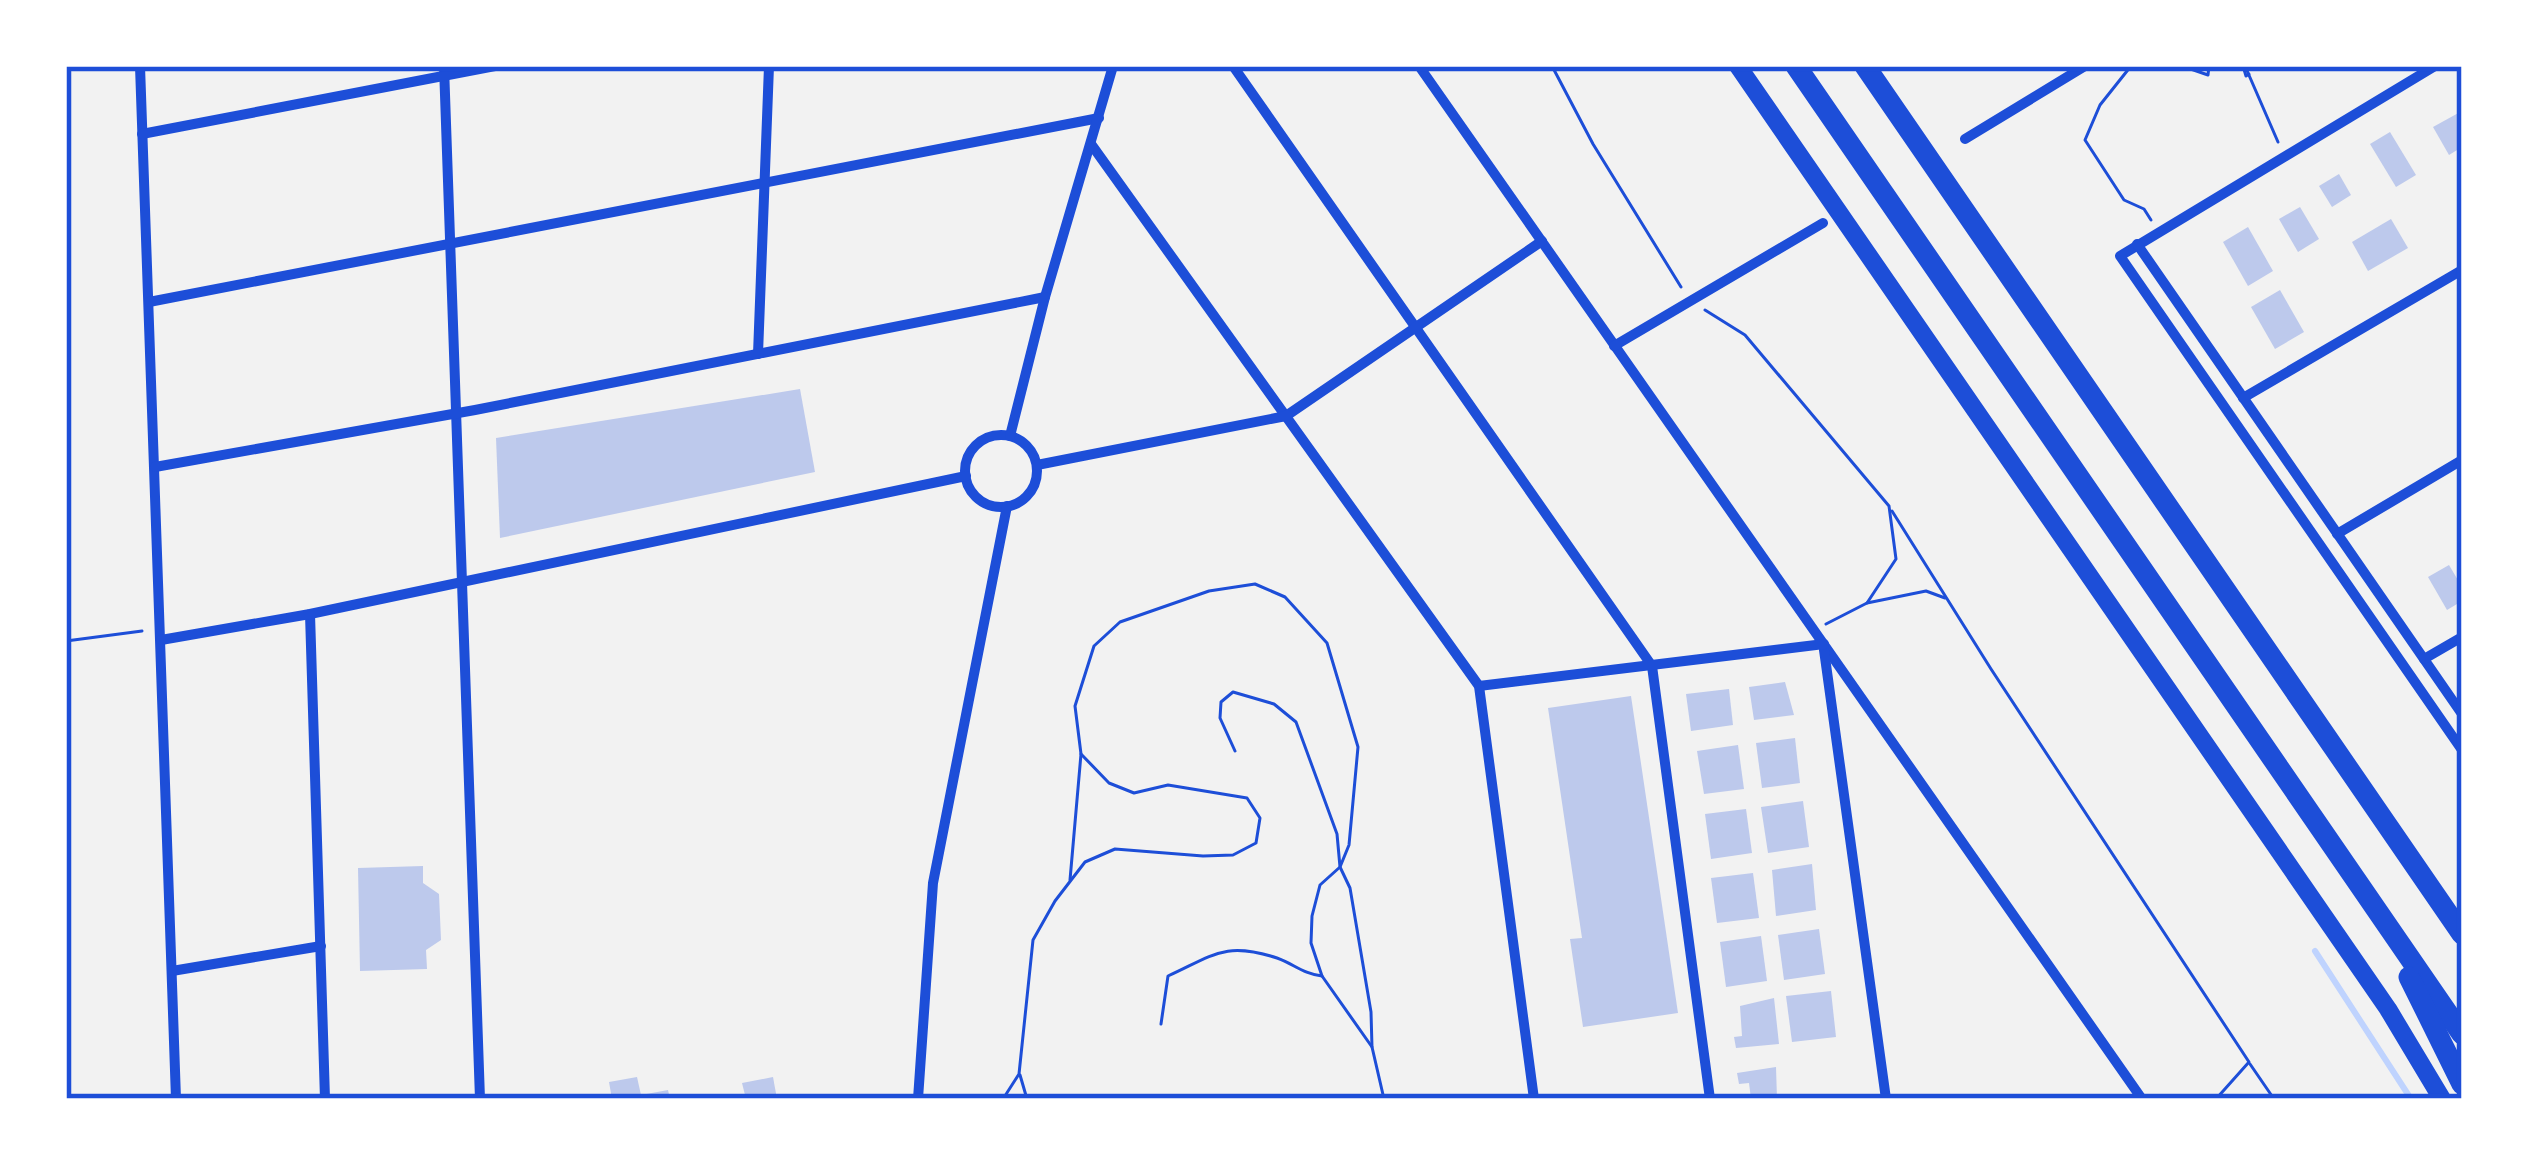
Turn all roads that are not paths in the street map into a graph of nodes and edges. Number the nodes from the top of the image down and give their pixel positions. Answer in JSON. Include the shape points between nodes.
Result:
{"nodes":[{"id":1,"x":140,"y":66,"type":"edge"},
{"id":2,"x":495,"y":66,"type":"edge"},
{"id":3,"x":769,"y":66,"type":"edge"},
{"id":4,"x":1113,"y":66,"type":"edge"},
{"id":5,"x":1233,"y":66,"type":"edge"},
{"id":6,"x":1419,"y":66,"type":"edge"},
{"id":7,"x":1738,"y":66,"type":"edge"},
{"id":8,"x":1796,"y":66,"type":"edge"},
{"id":9,"x":1865,"y":66,"type":"edge"},
{"id":10,"x":2085,"y":66,"type":"edge"},
{"id":11,"x":2435,"y":66,"type":"edge"},
{"id":12,"x":444,"y":71,"type":"edge"},
{"id":13,"x":1099,"y":118,"type":"junction"},
{"id":14,"x":142,"y":134,"type":"junction"},
{"id":15,"x":1965,"y":139,"type":"dead end"},
{"id":16,"x":1091,"y":144,"type":"junction"},
{"id":17,"x":765,"y":182,"type":"junction"},
{"id":18,"x":1823,"y":223,"type":"dead end"},
{"id":19,"x":450,"y":241,"type":"junction"},
{"id":20,"x":1542,"y":241,"type":"junction"},
{"id":21,"x":2137,"y":244,"type":"junction"},
{"id":22,"x":2462,"y":270,"type":"edge"},
{"id":23,"x":1045,"y":297,"type":"junction"},
{"id":24,"x":149,"y":302,"type":"junction"},
{"id":25,"x":1414,"y":326,"type":"junction"},
{"id":26,"x":1614,"y":346,"type":"junction"},
{"id":27,"x":758,"y":354,"type":"junction"},
{"id":28,"x":2243,"y":398,"type":"junction"},
{"id":29,"x":456,"y":413,"type":"junction"},
{"id":30,"x":1286,"y":416,"type":"junction"},
{"id":31,"x":1010,"y":436,"type":"junction"},
{"id":32,"x":2462,"y":460,"type":"edge"},
{"id":33,"x":1037,"y":465,"type":"junction"},
{"id":34,"x":154,"y":467,"type":"junction"},
{"id":35,"x":966,"y":476,"type":"junction"},
{"id":36,"x":1007,"y":506,"type":"junction"},
{"id":37,"x":2337,"y":534,"type":"junction"},
{"id":38,"x":462,"y":583,"type":"junction"},
{"id":39,"x":310,"y":614,"type":"junction"},
{"id":40,"x":161,"y":634,"type":"junction"},
{"id":41,"x":2462,"y":637,"type":"edge"},
{"id":42,"x":1823,"y":644,"type":"junction"},
{"id":43,"x":2424,"y":659,"type":"junction"},
{"id":44,"x":1652,"y":666,"type":"junction"},
{"id":45,"x":1479,"y":686,"type":"junction"},
{"id":46,"x":2462,"y":714,"type":"edge"},
{"id":47,"x":2462,"y":751,"type":"edge"},
{"id":48,"x":2374,"y":906,"type":"junction"},
{"id":49,"x":2462,"y":934,"type":"edge"},
{"id":50,"x":321,"y":946,"type":"junction"},
{"id":51,"x":172,"y":971,"type":"junction"},
{"id":52,"x":2462,"y":1034,"type":"edge"},
{"id":53,"x":2462,"y":1084,"type":"edge"},
{"id":54,"x":176,"y":1099,"type":"edge"},
{"id":55,"x":325,"y":1099,"type":"edge"},
{"id":56,"x":479,"y":1099,"type":"edge"},
{"id":57,"x":918,"y":1099,"type":"edge"},
{"id":58,"x":1534,"y":1099,"type":"edge"},
{"id":59,"x":1710,"y":1099,"type":"edge"},
{"id":60,"x":1886,"y":1099,"type":"edge"},
{"id":61,"x":2143,"y":1099,"type":"edge"},
{"id":62,"x":2442,"y":1099,"type":"edge"}],
"edges":[{"from":1,"to":14,"type":"street"},
{"from":2,"to":12,"type":"street"},
{"from":3,"to":17,"type":"street"},
{"from":4,"to":13,"type":"street"},
{"from":5,"to":25,"type":"street"},
{"from":6,"to":20,"type":"street"},
{"from":7,"to":62,"type":"highway","via":[[2388,1009]]},
{"from":8,"to":48,"type":"highway"},
{"from":9,"to":49,"type":"highway"},
{"from":10,"to":15,"type":"street"},
{"from":11,"to":21,"type":"street"},
{"from":12,"to":14,"type":"street"},
{"from":12,"to":19,"type":"street"},
{"from":13,"to":16,"type":"street"},
{"from":13,"to":17,"type":"street"},
{"from":14,"to":24,"type":"street"},
{"from":16,"to":23,"type":"street"},
{"from":16,"to":30,"type":"street"},
{"from":17,"to":19,"type":"street"},
{"from":17,"to":27,"type":"street"},
{"from":18,"to":26,"type":"street"},
{"from":19,"to":24,"type":"street"},
{"from":19,"to":29,"type":"street"},
{"from":20,"to":25,"type":"street"},
{"from":20,"to":26,"type":"street"},
{"from":21,"to":28,"type":"street"},
{"from":21,"to":47,"type":"street","via":[[2120,256]]},
{"from":22,"to":28,"type":"street"},
{"from":23,"to":27,"type":"street"},
{"from":23,"to":31,"type":"street"},
{"from":24,"to":34,"type":"street"},
{"from":25,"to":30,"type":"street"},
{"from":25,"to":44,"type":"street"},
{"from":26,"to":42,"type":"street"},
{"from":27,"to":29,"type":"street"},
{"from":28,"to":37,"type":"street"},
{"from":29,"to":34,"type":"street"},
{"from":29,"to":38,"type":"street"},
{"from":30,"to":33,"type":"street"},
{"from":30,"to":45,"type":"street"},
{"from":31,"to":33,"type":"street","via":[[1025,443]]},
{"from":31,"to":35,"type":"street","via":[[975,446]]},
{"from":32,"to":37,"type":"street"},
{"from":33,"to":36,"type":"street","via":[[1029,494]]},
{"from":34,"to":40,"type":"street"},
{"from":35,"to":36,"type":"street","via":[[977,498]]},
{"from":35,"to":38,"type":"street"},
{"from":36,"to":57,"type":"street","via":[[933,883]]},
{"from":37,"to":43,"type":"street"},
{"from":38,"to":39,"type":"street"},
{"from":38,"to":56,"type":"street"},
{"from":39,"to":40,"type":"street"},
{"from":39,"to":50,"type":"street"},
{"from":40,"to":51,"type":"street"},
{"from":41,"to":43,"type":"street"},
{"from":42,"to":44,"type":"street"},
{"from":42,"to":60,"type":"street"},
{"from":42,"to":61,"type":"street"},
{"from":43,"to":46,"type":"street"},
{"from":44,"to":45,"type":"street"},
{"from":44,"to":59,"type":"street"},
{"from":45,"to":58,"type":"street"},
{"from":48,"to":52,"type":"highway"},
{"from":48,"to":53,"type":"highway"},
{"from":50,"to":51,"type":"street"},
{"from":50,"to":55,"type":"street"},
{"from":51,"to":54,"type":"street"}]}
